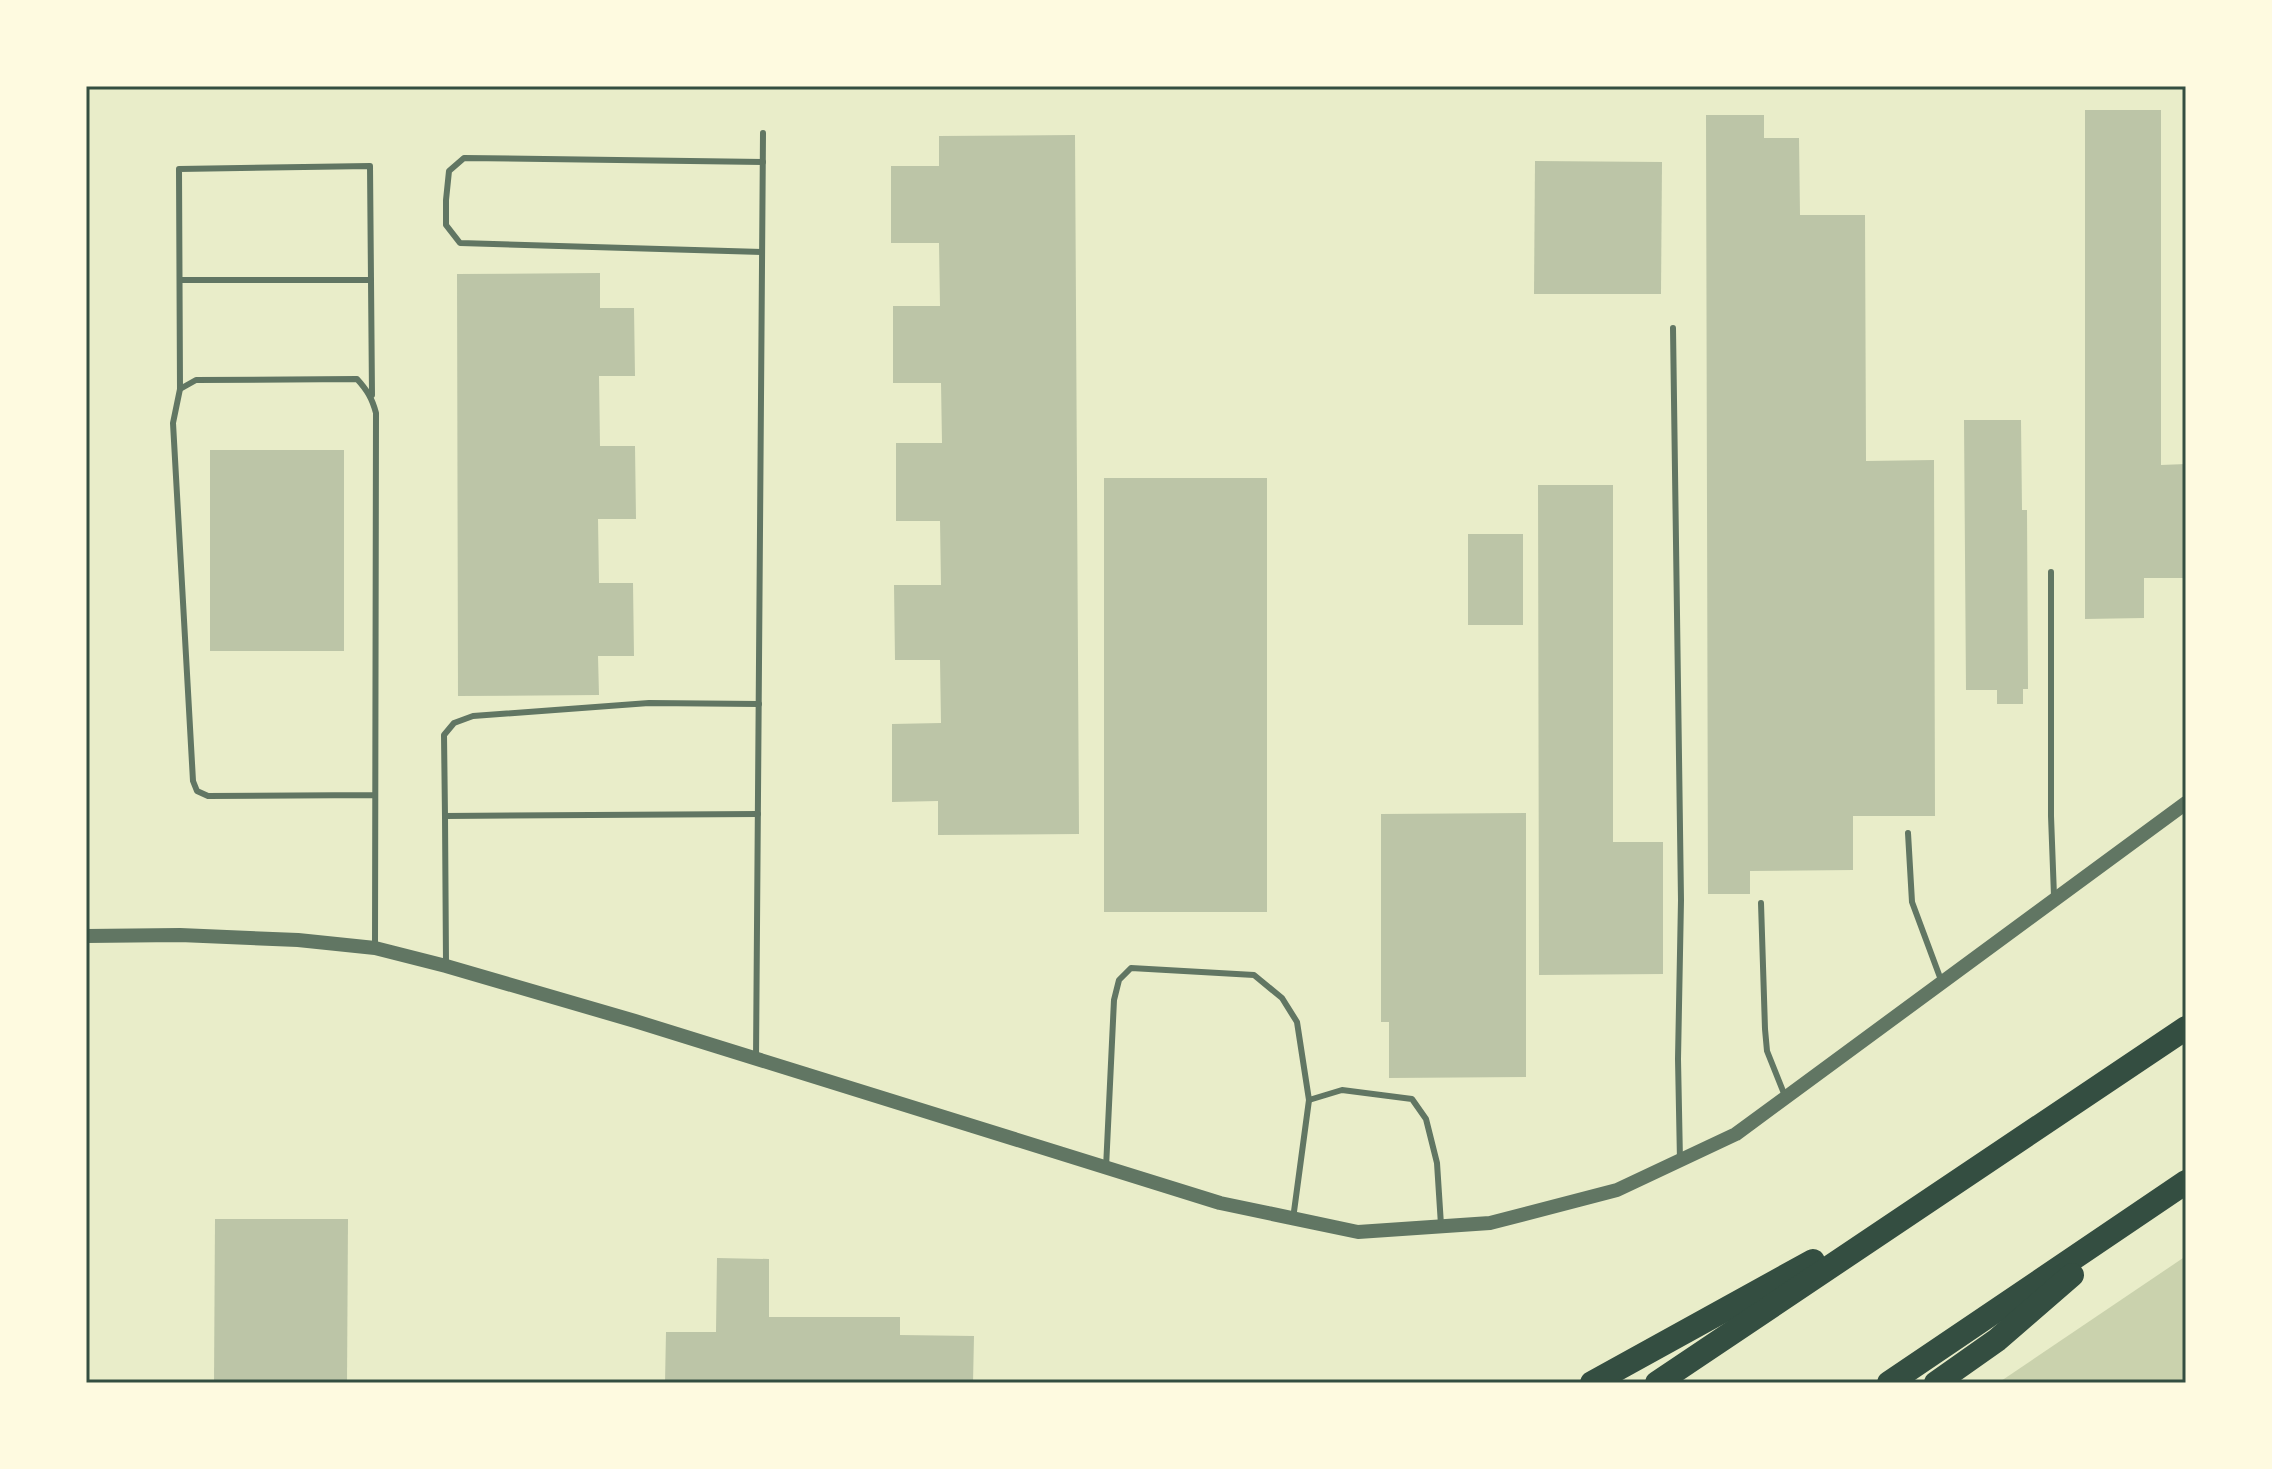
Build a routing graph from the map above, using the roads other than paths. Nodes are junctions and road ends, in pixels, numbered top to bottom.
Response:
1 (763, 133) dead end
2 (763, 162) junction
3 (762, 252) junction
4 (180, 280) junction
5 (371, 280) junction
6 (1673, 328) dead end
7 (180, 389) junction
8 (372, 401) junction
9 (2051, 572) dead end
10 (759, 704) junction
11 (375, 795) junction
12 (2186, 803) edge
13 (758, 814) junction
14 (445, 816) junction
15 (1908, 833) dead end
16 (2054, 900) junction
17 (1761, 903) dead end
18 (86, 936) edge
19 (375, 948) junction
20 (446, 966) junction
21 (1942, 983) junction
22 (2186, 1028) edge
23 (756, 1059) junction
24 (1786, 1098) junction
25 (1309, 1100) junction
26 (1680, 1161) junction
27 (1106, 1168) junction
28 (2186, 1182) edge
29 (1948, 1186) junction
30 (2159, 1200) junction
31 (1293, 1219) junction
32 (1441, 1226) junction
33 (1592, 1383) edge
34 (1657, 1383) edge
35 (1889, 1383) edge
36 (1936, 1383) edge

1 - 2 lane
2 - 3 lane
2 - 3 lane
3 - 10 lane
4 - 5 lane
4 - 5 lane
4 - 7 lane
5 - 8 lane
6 - 26 lane
7 - 8 lane
7 - 11 lane
8 - 11 lane
9 - 16 lane
10 - 13 lane
10 - 14 lane
11 - 19 lane
12 - 16 street
13 - 14 lane
13 - 23 lane
14 - 20 lane
15 - 21 lane
16 - 21 street
17 - 24 lane
18 - 19 street
19 - 20 street
20 - 23 street
21 - 24 street
22 - 29 highway
23 - 27 street
24 - 26 street
25 - 27 lane
25 - 31 lane
25 - 32 lane
26 - 32 street
27 - 31 street
28 - 30 highway
29 - 33 highway
29 - 34 highway
30 - 35 highway
30 - 36 highway
31 - 32 street

